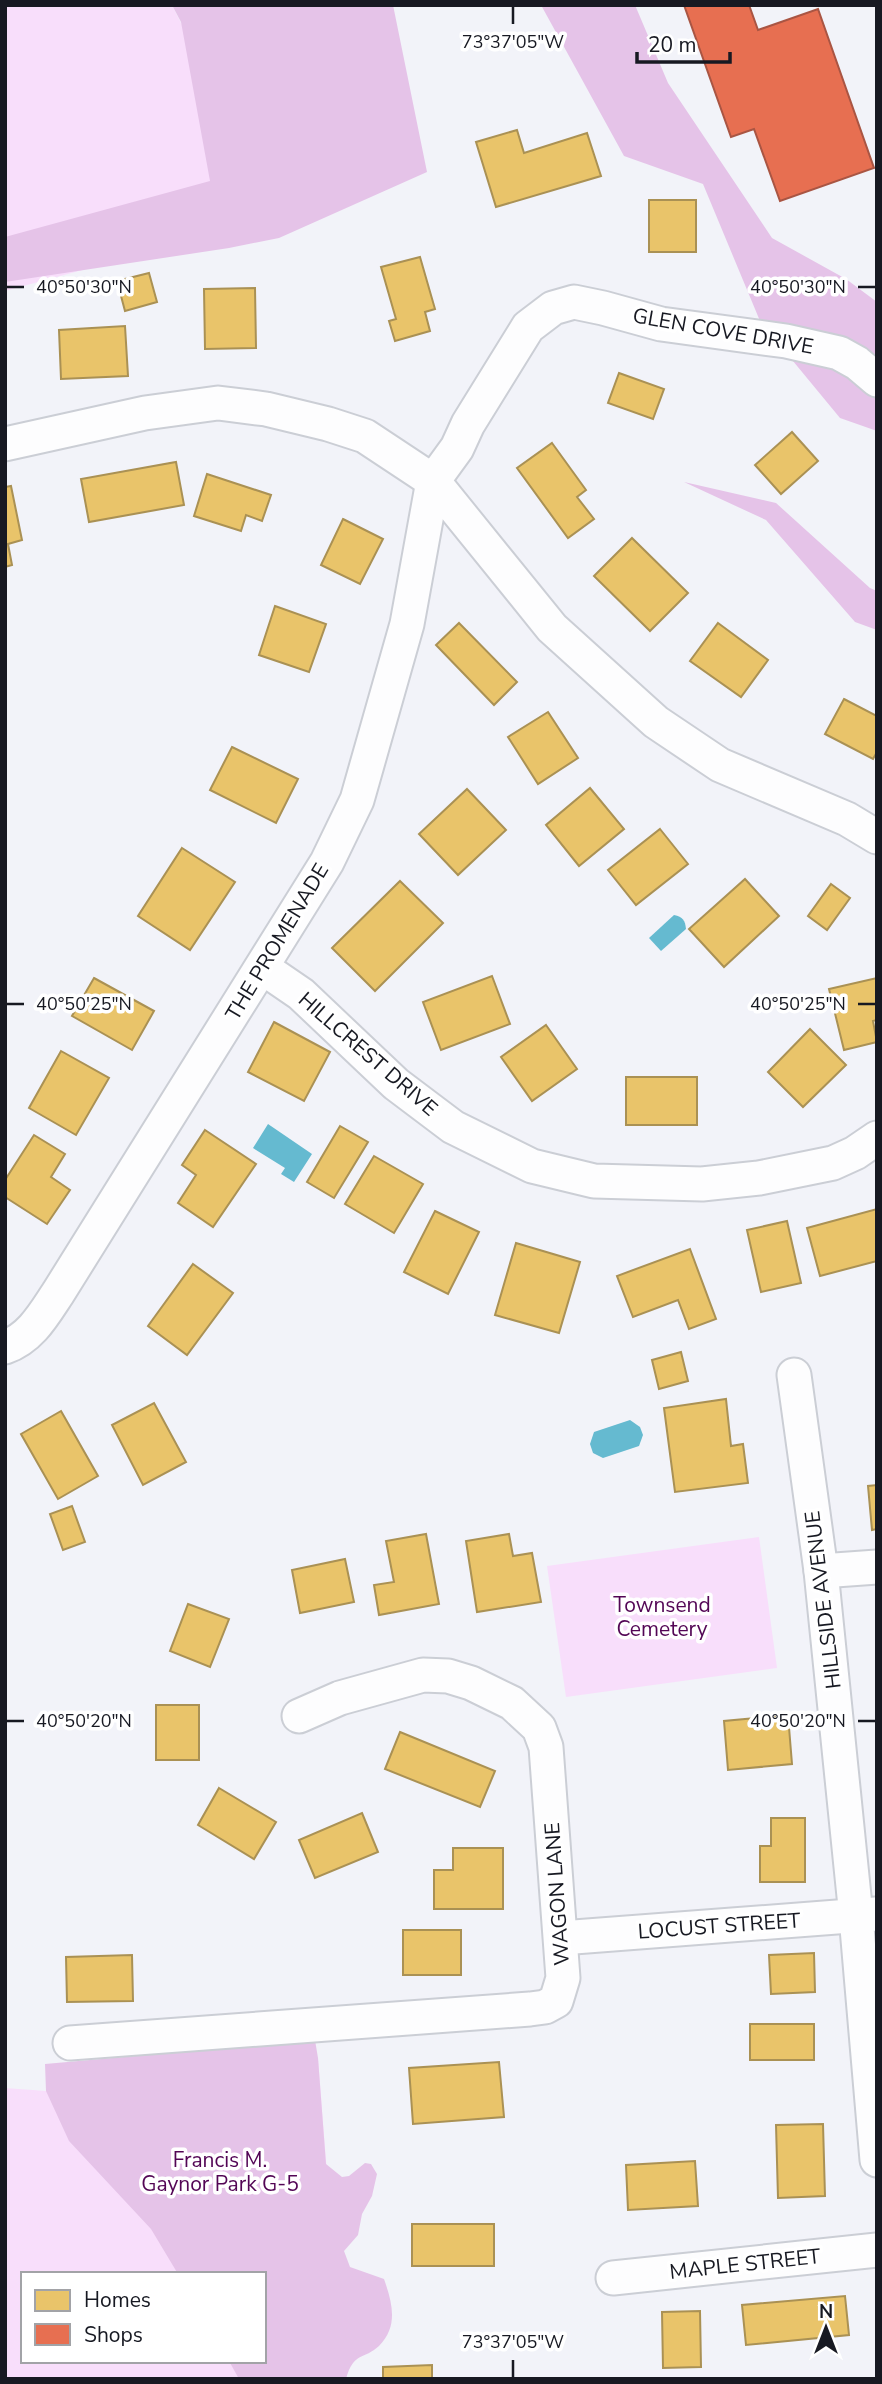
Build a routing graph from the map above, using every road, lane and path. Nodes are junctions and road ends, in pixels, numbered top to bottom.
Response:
1 (877, 380) edge
2 (5, 444) edge
3 (433, 481) junction
4 (877, 837) edge
5 (263, 968) junction
6 (877, 1138) edge
7 (5, 1347) edge
8 (794, 1375) dead end
9 (877, 1567) edge
10 (821, 1571) junction
11 (299, 1716) dead end
12 (866, 1915) edge
13 (561, 1938) junction
14 (70, 2043) dead end
15 (877, 2160) edge
16 (877, 2250) edge
17 (613, 2277) dead end

1 - 3 street, GLEN COVE DRIVE
2 - 3 street
3 - 4 street
3 - 5 street, THE PROMENADE
5 - 6 street, HILLCREST DRIVE
5 - 7 street, THE PROMENADE
8 - 10 street, HILLSIDE AVENUE
9 - 10 street
10 - 12 street, HILLSIDE AVENUE
11 - 13 street, WAGON LANE
12 - 13 street, LOCUST STREET
12 - 15 street, HILLSIDE AVENUE
13 - 14 street, WAGON LANE
16 - 17 street, MAPLE STREET

